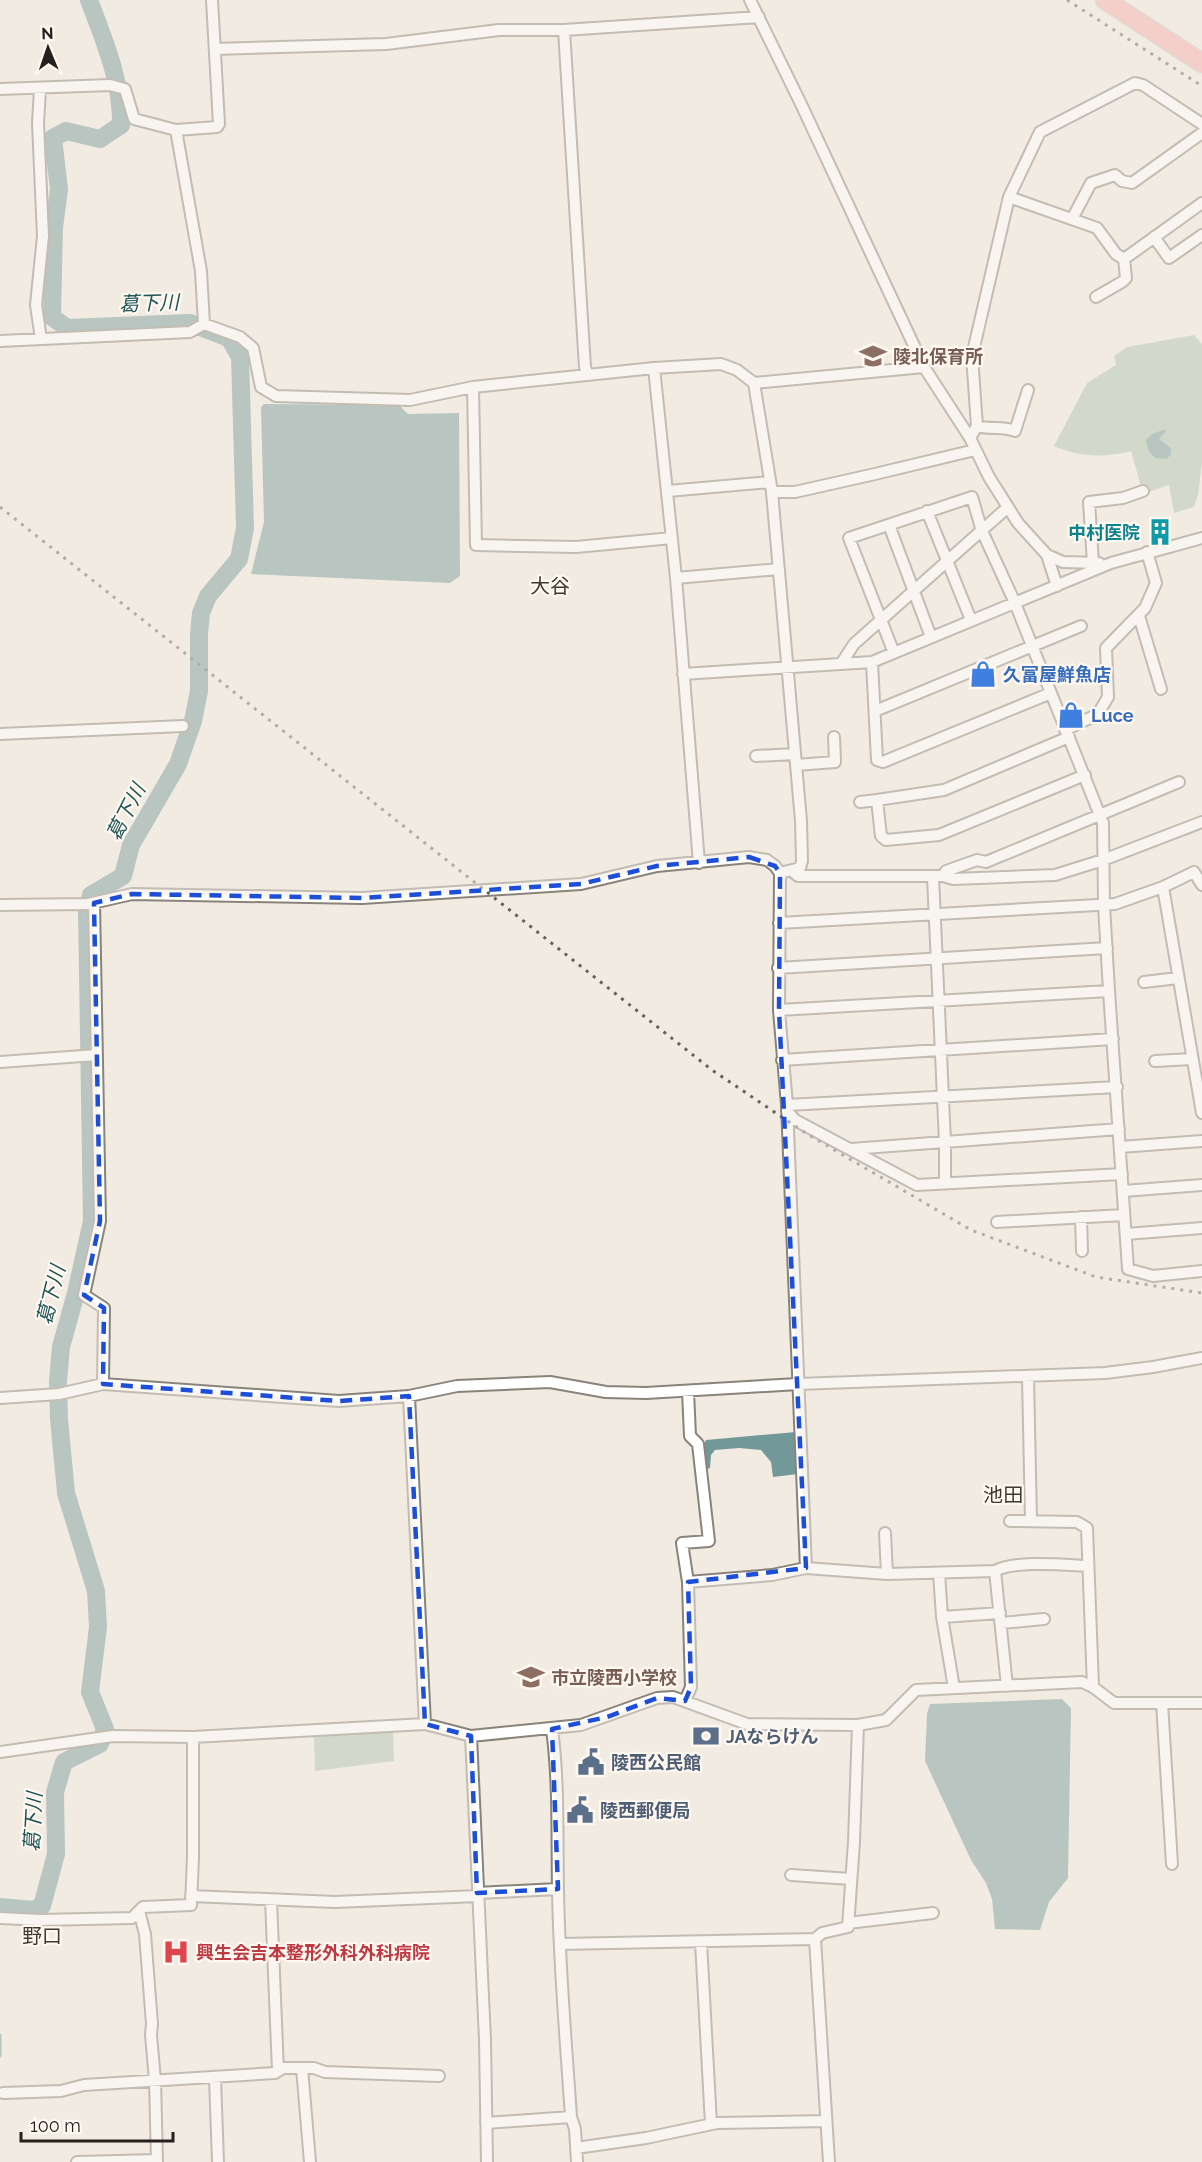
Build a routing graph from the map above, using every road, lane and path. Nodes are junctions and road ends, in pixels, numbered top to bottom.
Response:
1 (212, 0) edge
2 (750, 0) edge
3 (1115, 2) edge
4 (759, 17) junction
5 (564, 30) junction
6 (214, 49) junction
7 (1202, 63) edge
8 (40, 89) junction
9 (0, 90) edge
10 (1202, 124) edge
11 (176, 130) junction
12 (1202, 133) edge
13 (1009, 197) junction
14 (1202, 203) edge
15 (1072, 219) junction
16 (1202, 235) edge
17 (1154, 237) junction
18 (1124, 259) junction
19 (1096, 297) dead end
20 (204, 324) junction
21 (41, 339) junction
22 (0, 341) edge
23 (924, 367) junction
24 (654, 368) junction
25 (588, 375) junction
26 (754, 383) junction
27 (473, 387) junction
28 (1028, 390) dead end
29 (977, 426) junction
30 (970, 438) junction
31 (975, 450) junction
32 (771, 487) junction
33 (668, 491) junction
34 (1143, 491) dead end
35 (1008, 507) junction
36 (927, 511) junction
37 (889, 525) junction
38 (982, 531) junction
39 (672, 538) junction
40 (1202, 538) edge
41 (1147, 552) junction
42 (1047, 555) junction
43 (948, 559) junction
44 (1093, 563) junction
45 (1111, 563) junction
46 (779, 569) junction
47 (676, 578) junction
48 (1057, 586) junction
49 (914, 589) junction
50 (1015, 603) junction
51 (1139, 616) junction
52 (881, 620) junction
53 (971, 621) junction
54 (1081, 626) dead end
55 (932, 637) junction
56 (1032, 647) junction
57 (894, 653) junction
58 (872, 662) junction
59 (841, 664) junction
60 (788, 667) junction
61 (683, 674) junction
62 (1161, 689) dead end
63 (1051, 693) junction
64 (875, 711) junction
65 (183, 726) dead end
66 (0, 734) edge
67 (1067, 734) junction
68 (834, 737) dead end
69 (756, 756) dead end
70 (796, 759) junction
71 (1085, 775) junction
72 (1179, 782) dead end
73 (877, 800) junction
74 (860, 802) dead end
75 (1100, 815) junction
76 (1202, 822) edge
77 (1103, 860) junction
78 (699, 863) junction
79 (792, 871) junction
80 (780, 873) junction
81 (938, 876) junction
82 (1202, 885) edge
83 (1163, 887) junction
84 (94, 903) junction
85 (0, 905) edge
86 (1104, 905) junction
87 (934, 915) junction
88 (779, 923) junction
89 (1107, 948) junction
90 (936, 959) junction
91 (778, 968) junction
92 (1178, 978) junction
93 (1144, 982) dead end
94 (1109, 991) junction
95 (937, 1000) junction
96 (779, 1010) junction
97 (1113, 1038) junction
98 (940, 1049) junction
99 (96, 1055) junction
100 (782, 1059) junction
101 (1192, 1059) junction
102 (1155, 1061) dead end
103 (0, 1062) edge
104 (1199, 1078) edge
105 (1117, 1087) junction
106 (942, 1098) junction
107 (787, 1108) junction
108 (1202, 1113) edge
109 (1119, 1129) junction
110 (1202, 1141) edge
111 (945, 1142) junction
112 (1120, 1147) junction
113 (851, 1149) junction
114 (1122, 1174) junction
115 (945, 1182) junction
116 (1202, 1185) edge
117 (1123, 1191) junction
118 (1124, 1215) junction
119 (1080, 1217) junction
120 (997, 1222) dead end
121 (1202, 1228) edge
122 (1126, 1234) junction
123 (1082, 1251) dead end
124 (1202, 1271) edge
125 (1202, 1358) edge
126 (1028, 1377) junction
127 (103, 1384) junction
128 (798, 1384) junction
129 (688, 1391) junction
130 (409, 1396) junction
131 (0, 1398) edge
132 (1010, 1521) dead end
133 (1031, 1521) junction
134 (885, 1533) dead end
135 (1088, 1566) junction
136 (806, 1568) junction
137 (995, 1571) junction
138 (939, 1573) junction
139 (887, 1574) junction
140 (688, 1582) junction
141 (942, 1617) junction
142 (1000, 1618) junction
143 (1044, 1619) dead end
144 (1007, 1686) junction
145 (1093, 1687) junction
146 (954, 1688) junction
147 (685, 1701) junction
148 (1162, 1703) junction
149 (1202, 1703) edge
150 (425, 1724) junction
151 (858, 1725) junction
152 (552, 1729) junction
153 (471, 1736) junction
154 (193, 1737) junction
155 (0, 1752) edge
156 (1172, 1864) dead end
157 (791, 1875) dead end
158 (851, 1880) junction
159 (558, 1889) junction
160 (477, 1894) junction
161 (191, 1896) junction
162 (271, 1900) junction
163 (140, 1911) junction
164 (933, 1913) dead end
165 (0, 1918) edge
166 (848, 1923) junction
167 (815, 1939) junction
168 (701, 1942) junction
169 (560, 1944) junction
170 (302, 2068) junction
171 (278, 2072) junction
172 (439, 2076) dead end
173 (215, 2078) junction
174 (155, 2080) junction
175 (3, 2093) dead end
176 (571, 2117) junction
177 (825, 2121) junction
178 (486, 2123) junction
179 (711, 2124) junction
180 (576, 2148) junction
181 (157, 2161) edge
182 (78, 2162) edge
183 (93, 2162) edge
184 (218, 2162) edge
185 (310, 2162) edge
186 (487, 2162) edge
187 (577, 2162) edge
188 (829, 2162) edge

1 - 6 street
2 - 4 street
3 - 7 highway
4 - 5 street
4 - 23 street
5 - 6 street
5 - 25 street
6 - 11 street
8 - 9 street
8 - 11 street
8 - 21 street
10 - 13 street
11 - 20 street
12 - 15 street
13 - 15 street
13 - 29 street
14 - 17 street
15 - 18 street
16 - 17 street
17 - 18 street
18 - 19 street
20 - 21 street
20 - 27 street
21 - 22 street
23 - 26 street
23 - 30 street
24 - 25 street
24 - 26 street
24 - 33 street
25 - 27 street
26 - 32 street
27 - 39 street
28 - 29 street
29 - 30 street
30 - 31 street
31 - 32 street
31 - 35 street
32 - 33 street
32 - 46 street
33 - 39 street
34 - 44 street
35 - 38 street
35 - 42 street
36 - 37 street
36 - 38 street
36 - 43 street
37 - 49 street
37 - 52 street
38 - 43 street
38 - 50 street
39 - 47 street
40 - 41 street
41 - 45 street
41 - 51 street
42 - 44 street
42 - 48 street
43 - 49 street
43 - 53 street
44 - 45 street
45 - 48 street
46 - 47 street
46 - 60 street
47 - 61 street
48 - 50 street
49 - 52 street
49 - 55 street
50 - 53 street
50 - 56 street
51 - 62 street
51 - 67 street
52 - 57 street
52 - 59 street
53 - 55 street
54 - 56 street
55 - 57 street
56 - 63 street
56 - 64 street
57 - 58 street
58 - 59 street
58 - 64 street
59 - 60 street
60 - 61 street
60 - 70 street
61 - 78 street
63 - 64 street
63 - 67 street
65 - 66 street
67 - 71 street
67 - 73 street
68 - 70 street
69 - 70 street
70 - 79 street
71 - 73 street
71 - 75 street
72 - 75 street
73 - 74 street
75 - 77 street
75 - 81 street
76 - 77 street
77 - 81 street
77 - 86 street
78 - 80 street
78 - 84 street
79 - 80 street
79 - 81 street
80 - 88 street
81 - 87 street
82 - 83 street
83 - 86 street
83 - 92 street
84 - 85 street
84 - 99 street
86 - 87 street
86 - 89 street
87 - 88 street
87 - 90 street
88 - 91 street
89 - 90 street
89 - 94 street
90 - 91 street
90 - 95 street
91 - 96 street
92 - 93 street
92 - 101 street
94 - 95 street
94 - 97 street
95 - 96 street
95 - 98 street
96 - 100 street
97 - 98 street
97 - 105 street
98 - 100 street
98 - 106 street
99 - 103 street
99 - 127 street
100 - 107 street
101 - 102 street
101 - 104 street
104 - 108 street
105 - 106 street
105 - 109 street
106 - 107 street
106 - 111 street
107 - 113 street
107 - 128 street
109 - 111 street
109 - 112 street
110 - 112 street
111 - 113 street
111 - 115 street
112 - 114 street
113 - 115 street
114 - 115 street
114 - 117 street
116 - 117 street
117 - 118 street
118 - 119 street
118 - 122 street
119 - 120 street
119 - 123 street
121 - 122 street
122 - 124 street
125 - 126 street
126 - 128 street
126 - 133 street
127 - 130 street
127 - 131 street
128 - 129 street
128 - 136 street
129 - 130 street
129 - 140 street
130 - 150 street
132 - 133 street
133 - 135 street
134 - 139 street
135 - 137 street
135 - 145 street
136 - 139 street
136 - 140 street
137 - 138 street
137 - 142 street
138 - 139 street
138 - 141 street
140 - 147 street
141 - 142 street
141 - 146 street
142 - 143 street
142 - 144 street
144 - 145 street
144 - 146 street
145 - 148 street
146 - 151 street
147 - 151 street
147 - 152 street
148 - 149 street
148 - 156 street
150 - 153 street
150 - 154 street
151 - 158 street
152 - 153 street
152 - 159 street
153 - 160 street
154 - 155 street
154 - 161 street
157 - 158 street
158 - 166 street
159 - 160 street
159 - 169 street
160 - 162 street
160 - 178 street
161 - 162 street
161 - 163 street
162 - 171 street
163 - 165 street
163 - 174 street
164 - 166 street
166 - 167 street
167 - 168 street
167 - 177 street
168 - 169 street
168 - 179 street
169 - 176 street
170 - 171 street
170 - 172 street
170 - 185 street
171 - 173 street
173 - 174 street
173 - 184 street
174 - 175 street
174 - 181 street
176 - 178 street
176 - 180 street
177 - 179 street
177 - 188 street
178 - 186 street
179 - 180 street
180 - 187 street
181 - 183 street
182 - 183 street

